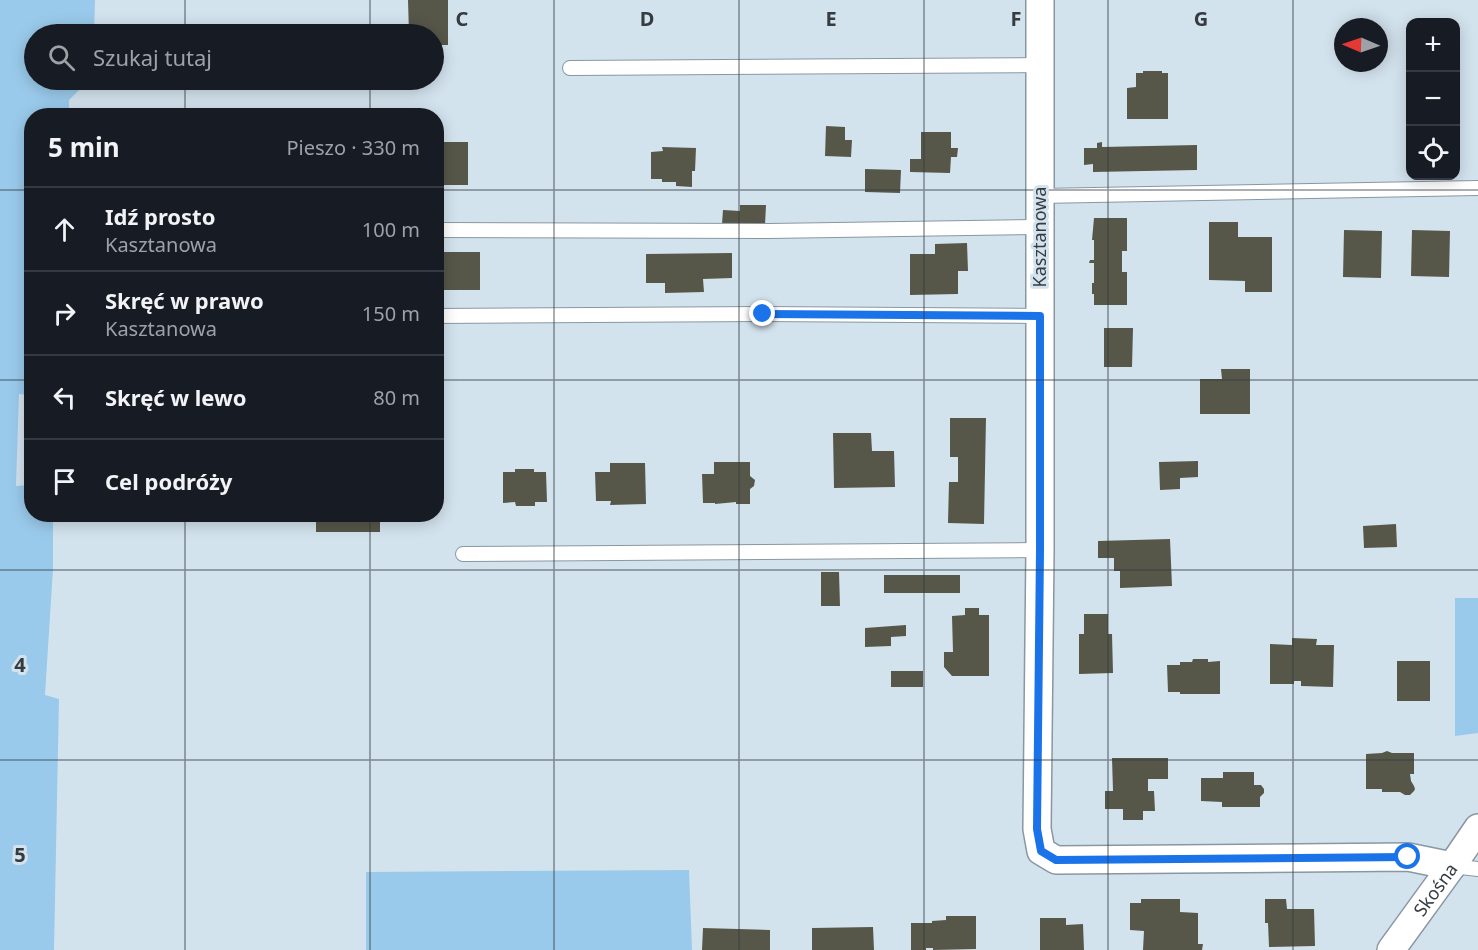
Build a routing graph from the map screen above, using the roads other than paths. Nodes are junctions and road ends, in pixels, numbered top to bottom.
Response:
1 (1040, 0) edge
2 (1040, 65) junction
3 (570, 68) dead end
4 (1478, 188) edge
5 (1039, 196) junction
6 (1040, 226) junction
7 (444, 230) edge
8 (444, 316) edge
9 (1040, 316) junction
10 (1040, 550) junction
11 (463, 554) dead end
12 (1478, 828) edge
13 (1465, 868) edge
14 (1391, 950) edge

1 - 2 street, Kasztanowa
2 - 3 lane
2 - 5 street, Kasztanowa
4 - 5 lane
5 - 6 street, Kasztanowa
6 - 7 lane
6 - 9 street, Kasztanowa
8 - 9 lane
9 - 10 street, Kasztanowa
10 - 11 lane
10 - 13 street, Kasztanowa
12 - 13 street, Skośna
13 - 14 street, Skośna

